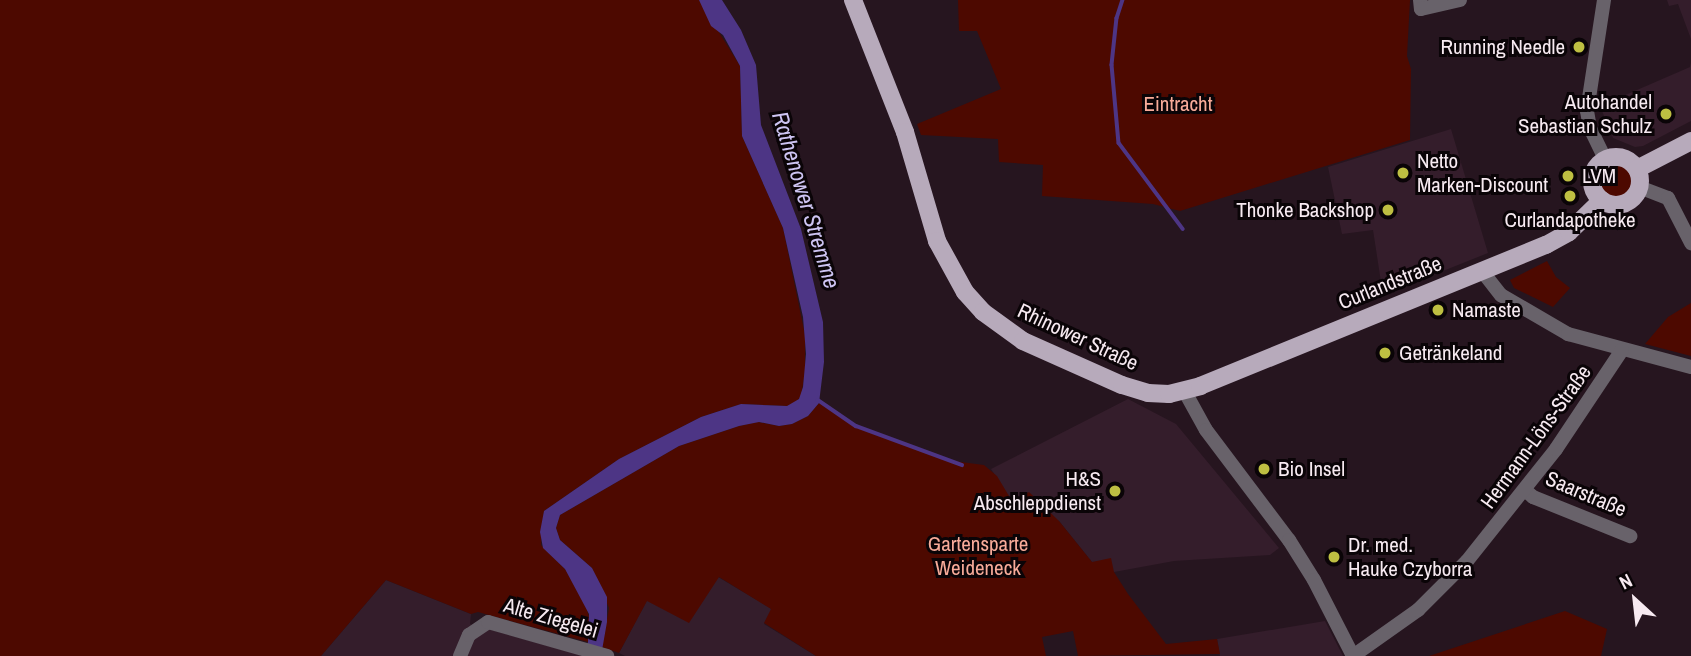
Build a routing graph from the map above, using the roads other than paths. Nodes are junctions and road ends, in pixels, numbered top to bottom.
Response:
1 (853, 0) edge
2 (1460, 0) edge
3 (1604, 0) edge
4 (1421, 4) edge
5 (1691, 141) edge
6 (1605, 159) junction
7 (1638, 178) junction
8 (1602, 200) junction
9 (1691, 243) edge
10 (1482, 271) junction
11 (1622, 350) junction
12 (1691, 367) edge
13 (1185, 392) junction
14 (1525, 490) junction
15 (1630, 536) dead end
16 (460, 656) edge
17 (607, 656) edge
18 (1353, 656) edge

1 - 13 main road, Rhinower Straße
2 - 4 street
3 - 6 street
5 - 7 main road
6 - 7 main road
6 - 8 main road
7 - 8 main road
7 - 9 street
8 - 10 main road, Curlandstraße
10 - 11 street
10 - 13 main road, Curlandstraße
11 - 12 street
11 - 14 street, Hermann-Löns-Straße
13 - 18 street
14 - 15 street, Saarstraße
14 - 18 street, Hermann-Löns-Straße
16 - 17 street, Alte Ziegelei

